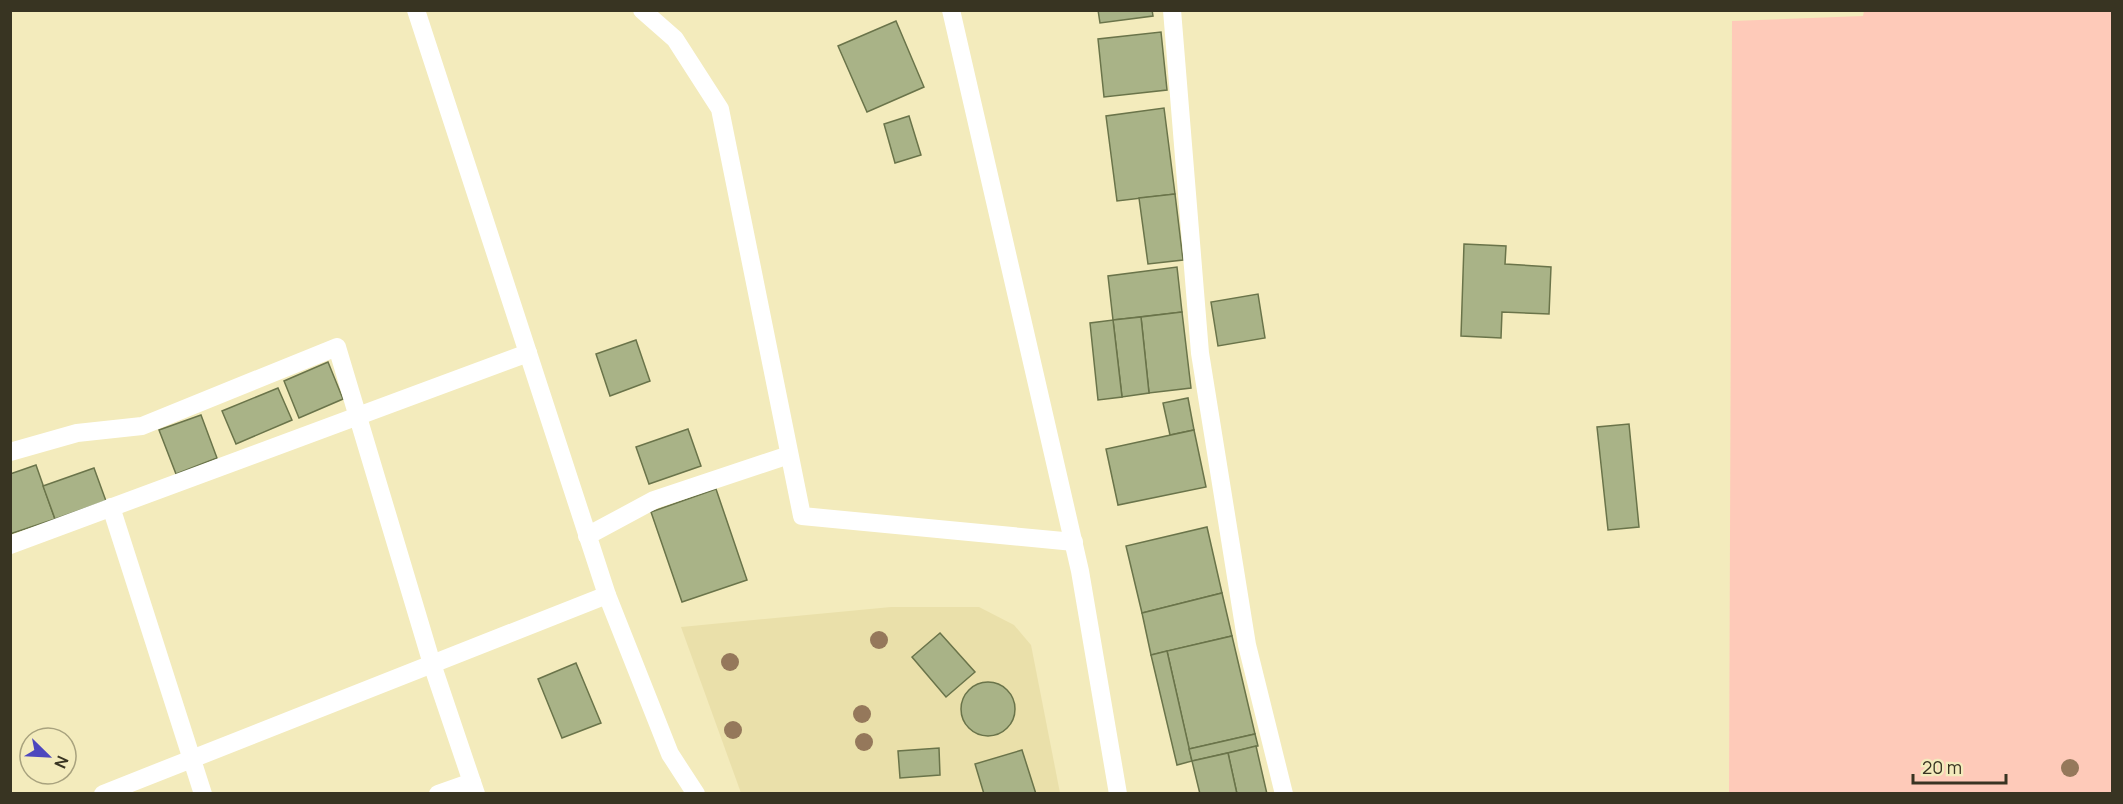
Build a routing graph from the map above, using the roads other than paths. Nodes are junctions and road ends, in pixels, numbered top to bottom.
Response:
1 (416, 10) edge
2 (642, 10) edge
3 (951, 10) edge
4 (1172, 10) edge
5 (528, 353) junction
6 (357, 416) junction
7 (10, 452) edge
8 (789, 455) junction
9 (111, 507) junction
10 (587, 536) junction
11 (1074, 542) junction
12 (10, 544) edge
13 (607, 595) junction
14 (432, 664) junction
15 (192, 758) junction
16 (474, 788) edge
17 (103, 794) edge
18 (204, 794) edge
19 (438, 794) edge
20 (696, 794) edge
21 (1118, 794) edge
22 (1284, 794) edge

1 - 5 lane
2 - 8 lane
3 - 11 lane
4 - 22 lane
5 - 6 lane
5 - 10 lane
6 - 7 lane
6 - 9 lane
6 - 14 lane
8 - 10 lane
8 - 11 lane
9 - 12 lane
9 - 15 lane
10 - 13 lane
11 - 21 lane
13 - 14 lane
13 - 20 lane
14 - 15 lane
14 - 16 lane
15 - 17 lane
15 - 18 lane
16 - 19 lane

